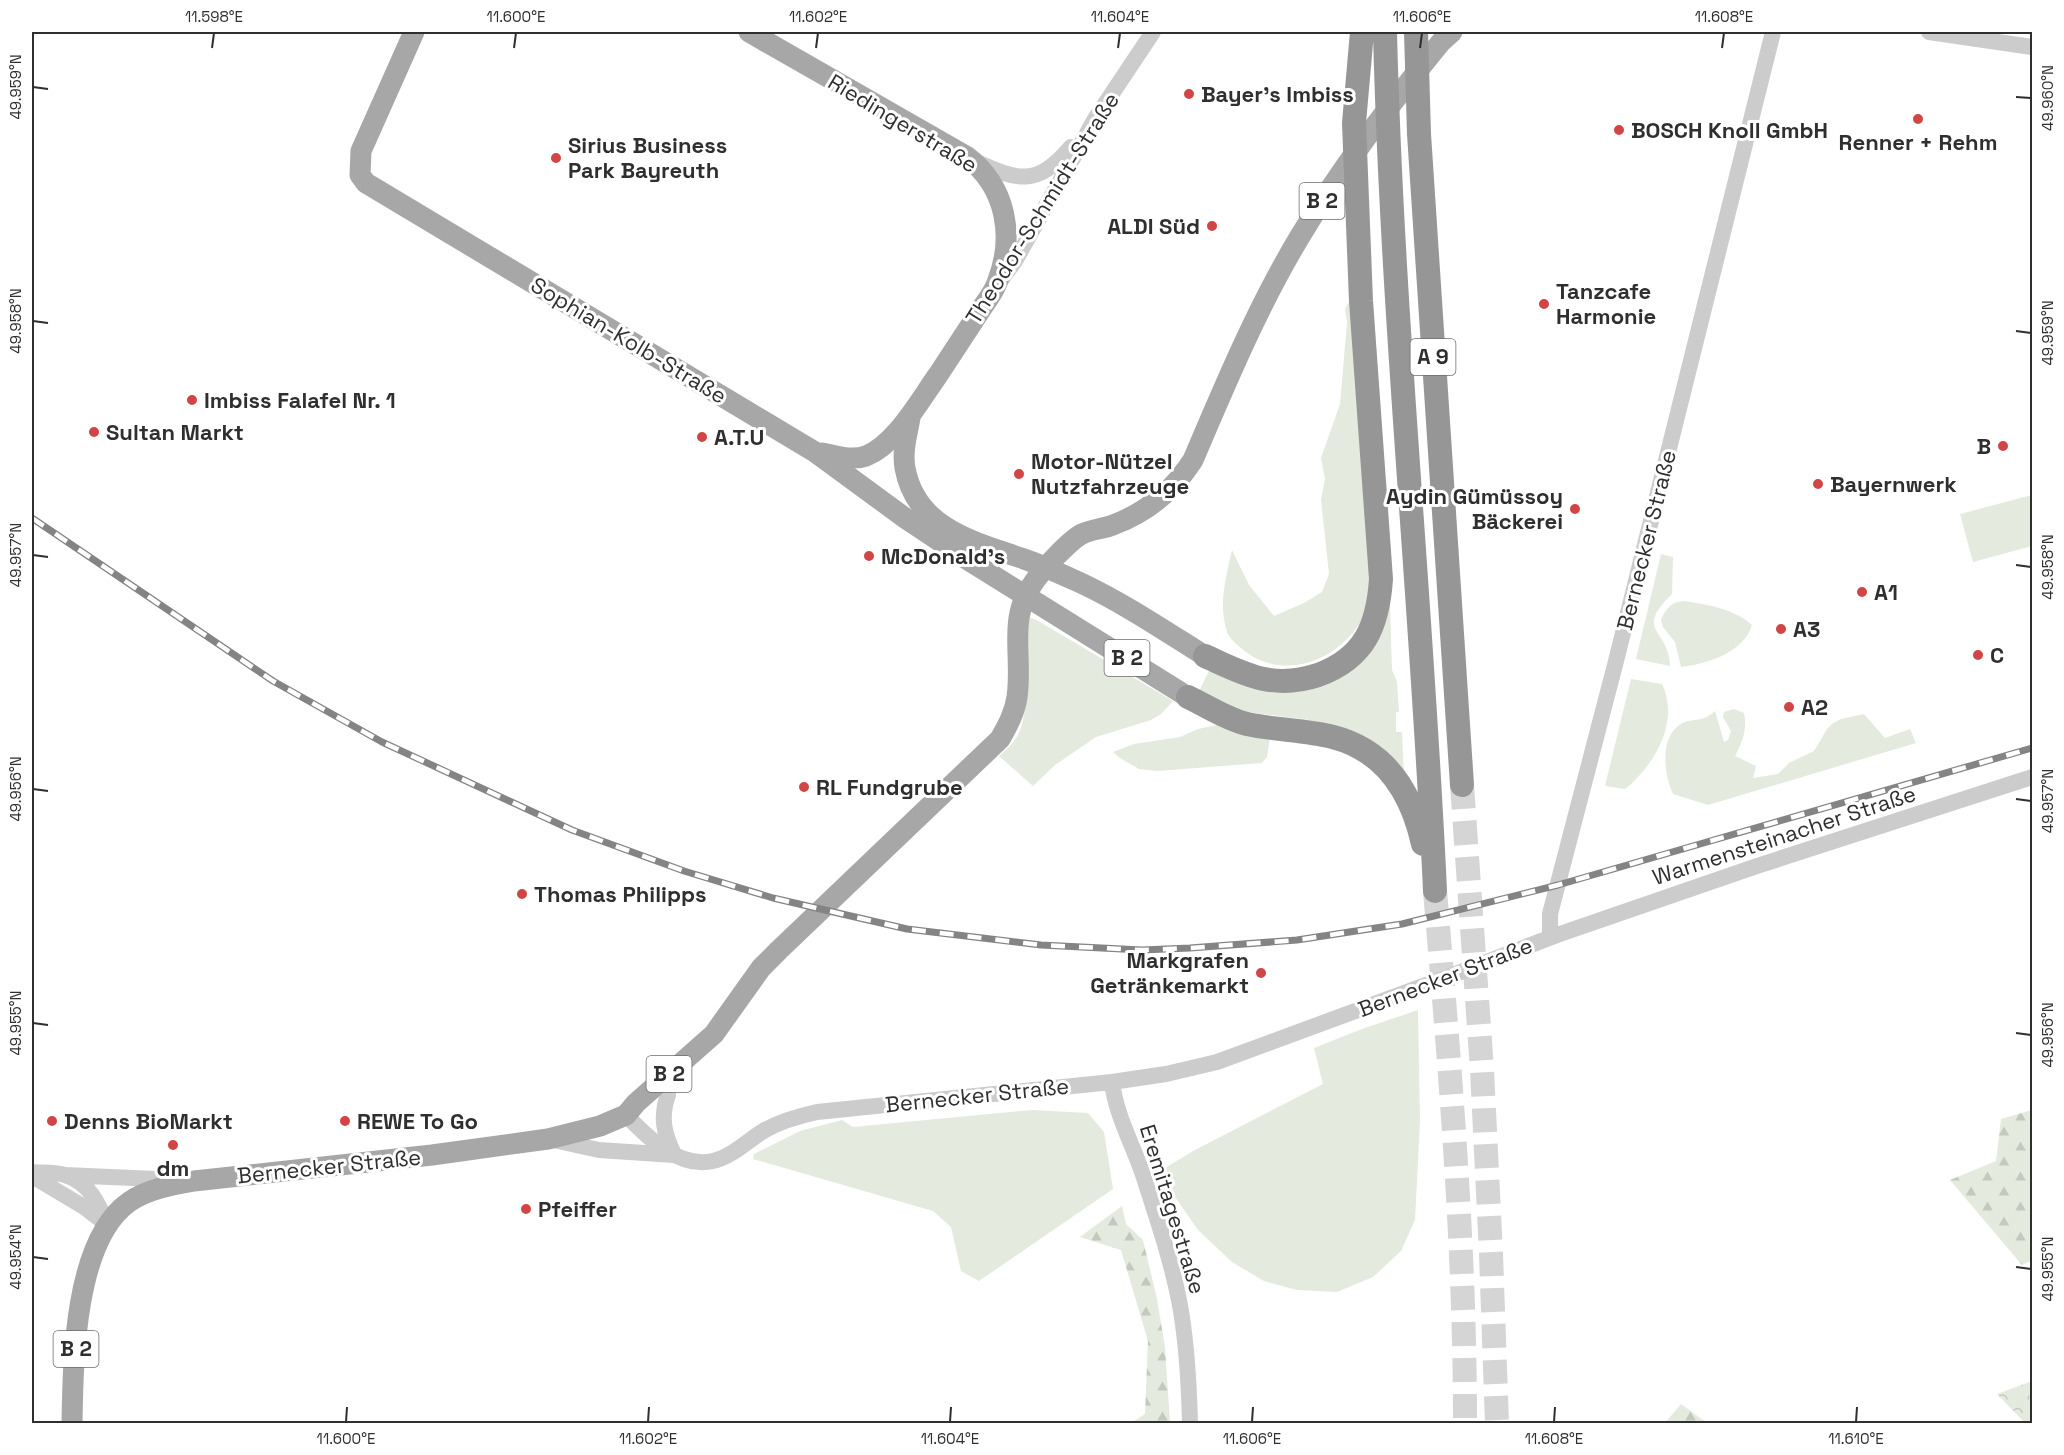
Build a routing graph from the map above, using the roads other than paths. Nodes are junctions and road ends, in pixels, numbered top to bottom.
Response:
1 (414, 32) edge
2 (749, 32) edge
3 (1153, 32) edge
4 (1362, 32) edge
5 (1385, 32) edge
6 (1416, 32) edge
7 (1452, 32) edge
8 (1773, 32) edge
9 (1929, 32) edge
10 (2032, 47) edge
11 (1095, 119) junction
12 (966, 156) junction
13 (997, 285) junction
14 (910, 415) junction
15 (815, 452) junction
16 (1046, 567) junction
17 (1025, 595) junction
18 (1205, 656) joint
19 (1188, 697) joint
20 (2032, 777) edge
21 (1462, 785) tunnel mouth
22 (1550, 937) junction
23 (1112, 1082) junction
24 (668, 1095) dead end
25 (626, 1115) junction
26 (548, 1139) junction
27 (674, 1155) junction
28 (32, 1174) edge
29 (65, 1175) junction
30 (194, 1181) junction
31 (107, 1225) junction
32 (72, 1424) edge
33 (1190, 1424) edge

1 - 15 main road, Sophian-Kolb-Straße
2 - 12 main road, Riedingerstraße
3 - 11 street, Theodor-Schmidt-Straße
4 - 18 highway
5 - 19 highway, A 9
6 - 21 highway, A 9
7 - 16 main road, B 2
8 - 22 street, Bernecker Straße
9 - 10 street
11 - 12 street
11 - 13 street, Theodor-Schmidt-Straße
12 - 13 main road, Riedingerstraße
13 - 14 main road, Theodor-Schmidt-Straße
14 - 15 main road, Theodor-Schmidt-Straße
14 - 16 main road
15 - 17 main road, Sophian-Kolb-Straße
16 - 17 main road, B 2
16 - 18 main road, B 2
17 - 19 main road, B 2
17 - 25 main road, B 2
20 - 22 street, Warmensteinacher Straße
22 - 23 street, Bernecker Straße
23 - 27 street, Bernecker Straße
23 - 33 street, Eremitagestraße
24 - 27 street
25 - 26 main road, B 2
25 - 27 street, Bernecker Straße
26 - 27 street
26 - 30 main road, Bernecker Straße / B 2
28 - 29 street
28 - 31 street
29 - 30 street
29 - 31 street
30 - 31 main road, Bernecker Straße / B 2
31 - 32 main road, B 2

